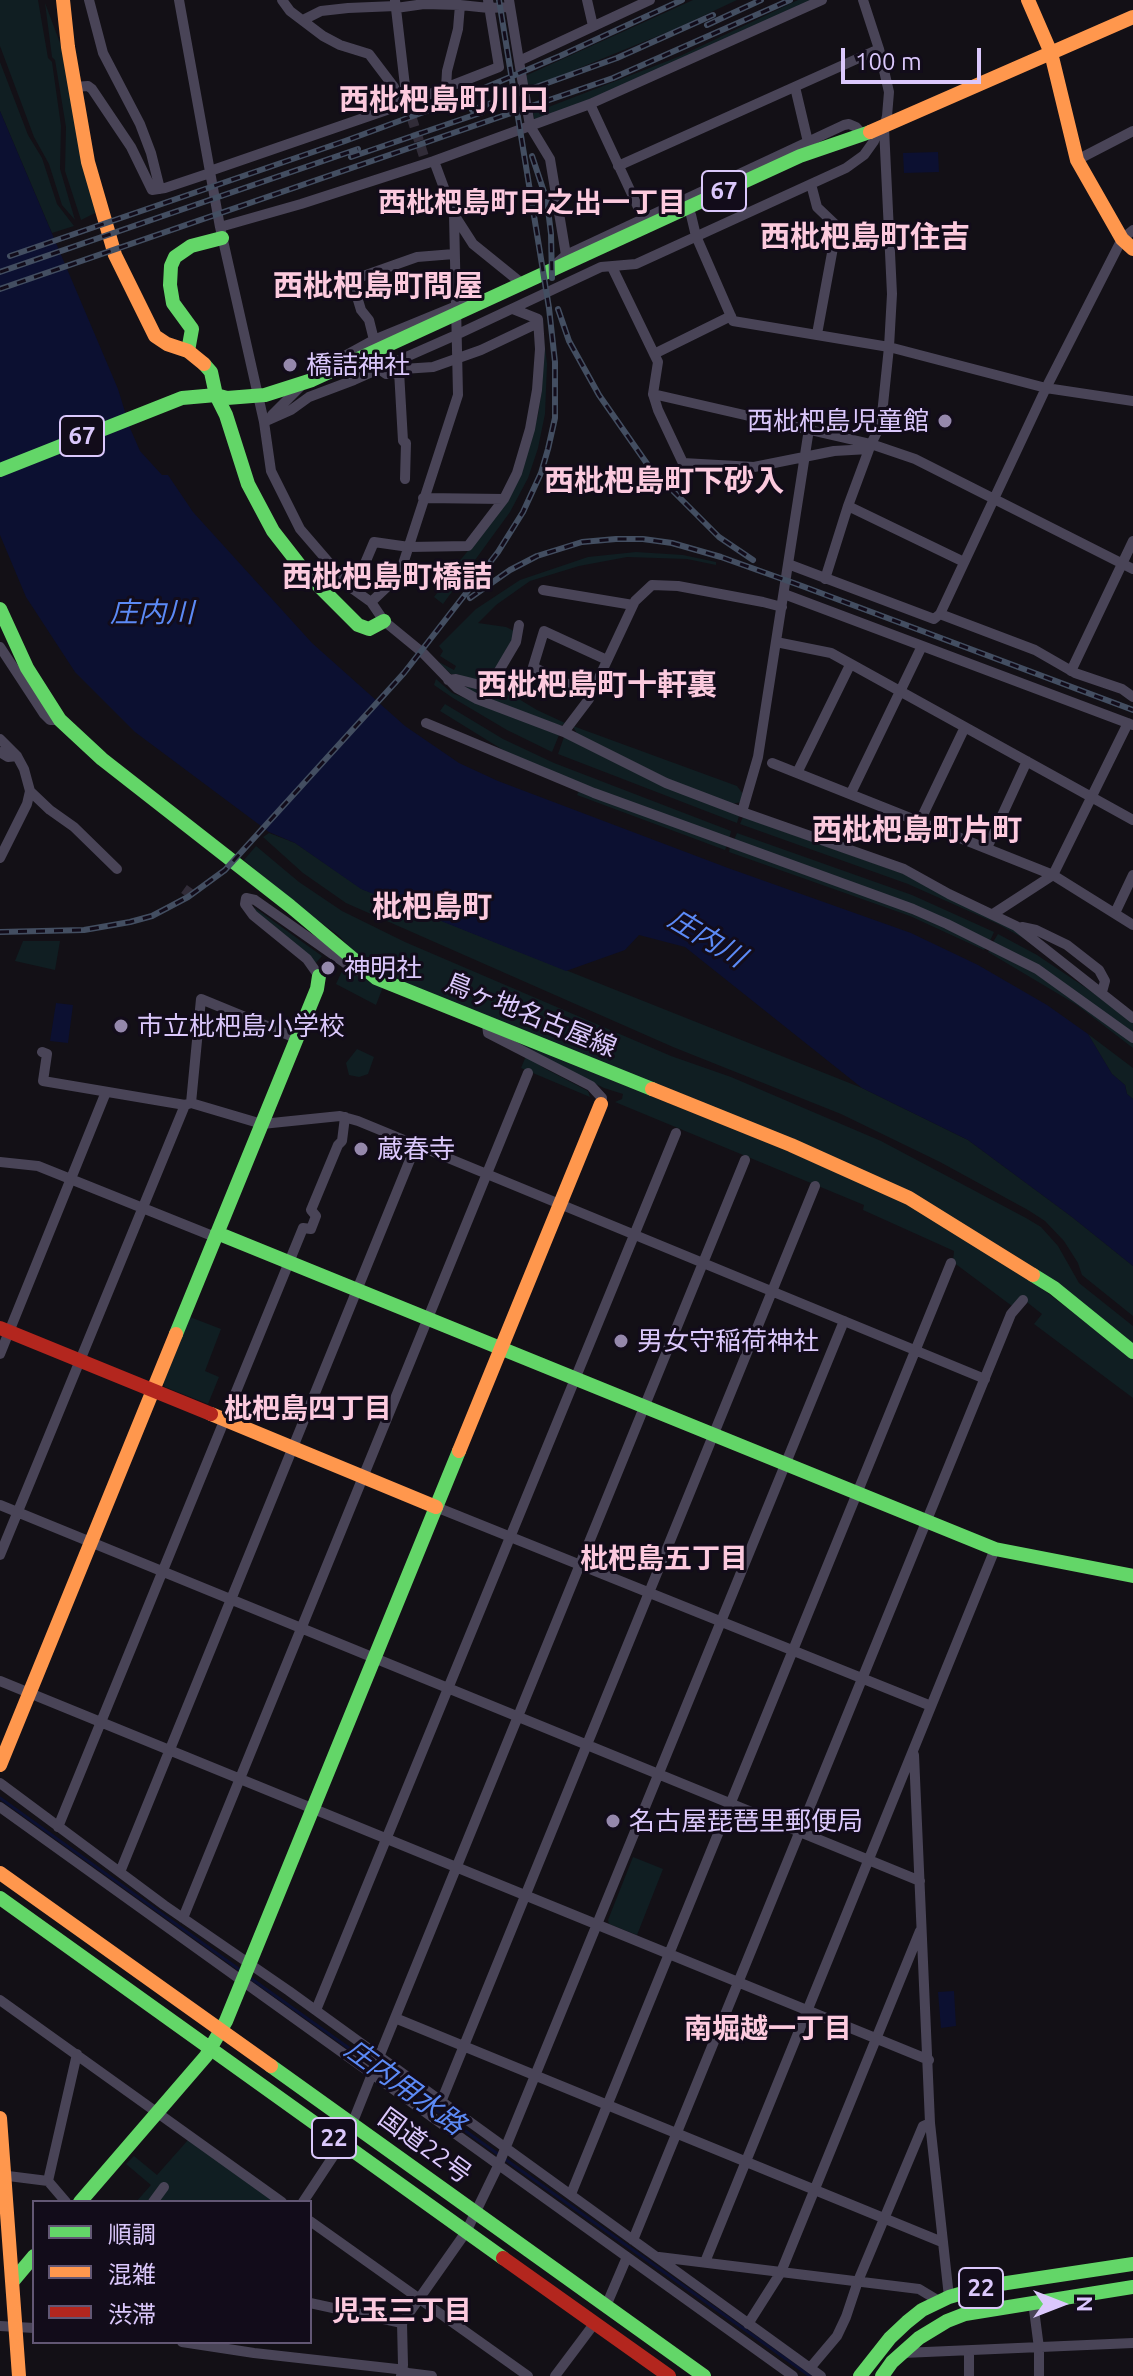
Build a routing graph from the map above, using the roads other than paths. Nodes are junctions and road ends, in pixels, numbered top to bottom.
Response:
1 (63, 0) edge
2 (89, 0) edge
3 (179, 0) edge
4 (282, 0) edge
5 (587, 0) edge
6 (650, 0) edge
7 (822, 0) edge
8 (863, 0) edge
9 (1028, 0) edge
10 (361, 3) edge
11 (510, 3) edge
12 (489, 4) edge
13 (396, 5) edge
14 (460, 5) junction
15 (1133, 17) edge
16 (303, 20) junction
17 (593, 26) junction
18 (879, 49) junction
19 (1051, 53) junction
20 (519, 61) junction
21 (74, 87) junction
22 (795, 87) junction
23 (446, 88) junction
24 (404, 104) junction
25 (590, 104) junction
26 (530, 126) junction
27 (881, 129) junction
28 (1133, 131) edge
29 (863, 135) junction
30 (808, 142) junction
31 (1077, 160) junction
32 (434, 161) junction
33 (618, 166) junction
34 (210, 172) junction
35 (811, 184) junction
36 (160, 189) junction
37 (454, 215) junction
38 (691, 215) dead end
39 (645, 222) junction
40 (221, 232) junction
41 (696, 236) junction
42 (1129, 239) edge
43 (454, 254) junction
44 (566, 255) junction
45 (612, 267) junction
46 (520, 282) junction
47 (457, 304) junction
48 (513, 309) junction
49 (731, 316) junction
50 (538, 323) junction
51 (817, 334) junction
52 (456, 335) junction
53 (374, 340) junction
54 (889, 347) junction
55 (188, 351) junction
56 (654, 354) junction
57 (458, 358) junction
58 (379, 369) junction
59 (399, 371) junction
60 (1046, 388) junction
61 (653, 394) junction
62 (221, 397) junction
63 (1133, 401) edge
64 (264, 422) junction
65 (809, 429) junction
66 (870, 447) junction
67 (804, 456) junction
68 (0, 470) edge
69 (405, 479) dead end
70 (423, 498) junction
71 (504, 499) junction
72 (993, 499) junction
73 (848, 506) junction
74 (1133, 541) edge
75 (409, 547) junction
76 (964, 562) junction
77 (788, 564) junction
78 (1128, 566) edge
79 (825, 579) junction
80 (350, 587) junction
81 (543, 590) dead end
82 (784, 594) junction
83 (371, 602) junction
84 (633, 605) junction
85 (782, 607) junction
86 (0, 609) edge
87 (940, 614) junction
88 (384, 621) junction
89 (519, 625) dead end
90 (776, 642) junction
91 (922, 646) junction
92 (0, 647) edge
93 (607, 660) junction
94 (850, 665) junction
95 (1071, 671) junction
96 (448, 680) junction
97 (900, 691) junction
98 (590, 695) junction
99 (1133, 697) edge
100 (60, 720) junction
101 (426, 723) dead end
102 (1131, 724) edge
103 (965, 727) junction
104 (564, 732) junction
105 (0, 739) edge
106 (0, 752) edge
107 (17, 756) junction
108 (1027, 761) junction
109 (772, 763) dead end
110 (797, 773) junction
111 (30, 791) junction
112 (851, 793) junction
113 (1092, 797) junction
114 (742, 812) junction
115 (1133, 820) edge
116 (920, 821) junction
117 (987, 848) junction
118 (0, 858) edge
119 (117, 869) dead end
120 (1053, 875) junction
121 (1133, 875) edge
122 (1115, 913) junction
123 (993, 914) junction
124 (1133, 925) edge
125 (1016, 926) junction
126 (319, 976) joint
127 (376, 978) junction
128 (1102, 992) junction
129 (1133, 1018) edge
130 (487, 1024) junction
131 (296, 1038) junction
132 (1133, 1038) edge
133 (42, 1052) dead end
134 (528, 1073) dead end
135 (106, 1092) junction
136 (188, 1104) junction
137 (601, 1104) joint
138 (345, 1117) junction
139 (262, 1124) junction
140 (676, 1133) dead end
141 (416, 1145) junction
142 (745, 1160) dead end
143 (0, 1162) edge
144 (487, 1174) junction
145 (71, 1180) junction
146 (815, 1186) dead end
147 (560, 1204) junction
148 (142, 1208) junction
149 (216, 1235) junction
150 (634, 1235) junction
151 (289, 1262) junction
152 (703, 1263) junction
153 (951, 1263) dead end
154 (357, 1291) junction
155 (772, 1291) junction
156 (1023, 1300) dead end
157 (427, 1320) junction
158 (844, 1321) junction
159 (4, 1330) edge
160 (500, 1350) junction
161 (916, 1350) junction
162 (1133, 1352) edge
163 (0, 1354) edge
164 (80, 1360) junction
165 (985, 1379) junction
166 (575, 1380) junction
167 (152, 1390) junction
168 (644, 1408) junction
169 (224, 1419) junction
170 (713, 1436) junction
171 (293, 1448) junction
172 (785, 1465) junction
173 (363, 1477) junction
174 (857, 1494) junction
175 (0, 1505) edge
176 (436, 1507) junction
177 (17, 1512) junction
178 (926, 1522) junction
179 (510, 1537) junction
180 (91, 1542) junction
181 (995, 1549) junction
182 (0, 1555) edge
183 (580, 1565) junction
184 (162, 1572) junction
185 (1133, 1576) edge
186 (649, 1593) junction
187 (231, 1600) junction
188 (721, 1622) junction
189 (301, 1629) junction
190 (793, 1651) junction
191 (374, 1658) junction
192 (862, 1679) junction
193 (0, 1681) edge
194 (448, 1688) junction
195 (29, 1693) junction
196 (931, 1706) junction
197 (518, 1717) junction
198 (100, 1722) junction
199 (587, 1745) junction
200 (913, 1749) junction
201 (169, 1751) junction
202 (0, 1765) edge
203 (658, 1774) junction
204 (240, 1779) junction
205 (0, 1783) edge
206 (730, 1804) junction
207 (0, 1807) edge
208 (313, 1809) junction
209 (58, 1827) junction
210 (799, 1832) junction
211 (386, 1839) junction
212 (868, 1860) junction
213 (456, 1868) junction
214 (120, 1872) junction
215 (0, 1873) edge
216 (920, 1881) junction
217 (525, 1896) junction
218 (0, 1898) edge
219 (183, 1918) junction
220 (597, 1925) junction
221 (923, 1926) junction
222 (669, 1954) junction
223 (246, 1973) junction
224 (738, 1982) junction
225 (0, 2000) edge
226 (316, 2010) junction
227 (807, 2010) junction
228 (395, 2018) junction
229 (221, 2030) junction
230 (876, 2038) junction
231 (463, 2046) junction
232 (210, 2049) junction
233 (77, 2054) junction
234 (379, 2057) junction
235 (929, 2060) junction
236 (372, 2074) junction
237 (535, 2075) junction
238 (441, 2102) junction
239 (607, 2105) junction
240 (158, 2112) junction
241 (0, 2118) edge
242 (930, 2123) junction
243 (352, 2124) junction
244 (677, 2133) junction
245 (342, 2143) junction
246 (502, 2156) junction
247 (746, 2161) junction
248 (2, 2176) edge
249 (48, 2181) junction
250 (164, 2187) dead end
251 (814, 2189) junction
252 (571, 2194) junction
253 (64, 2200) edge
254 (82, 2200) edge
255 (154, 2200) edge
256 (279, 2200) edge
257 (304, 2200) edge
258 (476, 2213) junction
259 (885, 2218) junction
260 (312, 2222) edge
261 (466, 2232) junction
262 (633, 2240) junction
263 (942, 2242) junction
264 (652, 2255) junction
265 (32, 2258) edge
266 (631, 2258) junction
267 (705, 2262) junction
268 (1133, 2264) edge
269 (781, 2272) junction
270 (13, 2281) junction
271 (858, 2281) junction
272 (1133, 2287) edge
273 (420, 2299) junction
274 (944, 2299) junction
275 (1033, 2302) junction
276 (312, 2303) edge
277 (606, 2306) junction
278 (402, 2323) junction
279 (594, 2324) junction
280 (748, 2324) junction
281 (0, 2326) edge
282 (16, 2327) junction
283 (32, 2328) edge
284 (1133, 2343) edge
285 (210, 2344) edge
286 (237, 2346) edge
287 (1039, 2348) junction
288 (969, 2351) junction
289 (902, 2353) junction
290 (810, 2368) junction
291 (401, 2374) edge
292 (19, 2376) edge
293 (432, 2376) edge
294 (528, 2376) edge
295 (555, 2376) edge
296 (669, 2376) edge
297 (704, 2376) edge
298 (793, 2376) edge
299 (821, 2376) edge
300 (860, 2376) edge
301 (882, 2376) edge
302 (969, 2376) edge
303 (1039, 2376) edge

1 - 21 main road
2 - 36 street
3 - 34 street
4 - 16 street
5 - 17 street
6 - 17 street
7 - 25 street
8 - 18 street
9 - 19 main road
10 - 13 street
10 - 16 street
11 - 12 street
11 - 20 street
12 - 14 street
12 - 23 street
13 - 14 street
13 - 24 street
14 - 23 street
15 - 19 main road, 67
16 - 24 street
17 - 20 street
18 - 22 street
18 - 27 street
19 - 27 main road, 67
19 - 31 main road
20 - 26 street
21 - 36 street
21 - 55 main road
22 - 30 street
22 - 33 street
23 - 24 street
24 - 34 street
25 - 26 street
25 - 33 street
26 - 32 street
26 - 44 street
27 - 29 main road, 67
27 - 35 street
27 - 54 street
28 - 31 street
29 - 30 street
29 - 39 main road, 67
30 - 39 street
31 - 42 main road
32 - 37 street
32 - 40 street
33 - 39 street
34 - 36 street
34 - 40 street
35 - 41 street
35 - 51 street
37 - 43 street
37 - 46 street
38 - 41 street
39 - 44 street
39 - 62 main road, 67
40 - 55 main road
40 - 64 street
41 - 45 street
41 - 49 street
42 - 60 street
43 - 47 street
43 - 53 street
44 - 46 street
45 - 48 street
45 - 56 street
46 - 47 street
47 - 52 street
47 - 53 street
48 - 50 street
48 - 52 street
49 - 51 street
49 - 56 street
50 - 57 street
50 - 71 street
51 - 54 street
52 - 57 street
52 - 58 street
53 - 64 street
54 - 60 street
54 - 66 street
55 - 62 main road
56 - 61 street
57 - 59 street
57 - 70 street
58 - 59 street
58 - 64 street
59 - 69 street
60 - 63 street
60 - 72 street
61 - 65 street
61 - 67 street
62 - 68 main road, 67
62 - 88 main road
64 - 80 street
65 - 66 street
65 - 67 street
66 - 67 street
66 - 72 street
66 - 73 street
67 - 77 street
70 - 71 street
70 - 75 street
71 - 75 street
72 - 76 street
72 - 78 street
73 - 76 street
73 - 79 street
74 - 78 street
75 - 80 street
75 - 83 street
76 - 87 street
77 - 79 street
77 - 82 street
78 - 95 street
79 - 87 street
80 - 83 street
81 - 84 street
82 - 85 street
82 - 91 street
83 - 88 street
84 - 85 street
84 - 93 street
85 - 90 street
86 - 100 main road, 鳥ヶ地名古屋線
87 - 95 street
88 - 96 street
89 - 96 street
90 - 94 street
90 - 114 street
91 - 97 street
91 - 102 street
92 - 100 street
93 - 98 street
93 - 98 street
94 - 97 street
94 - 110 street
95 - 99 street
96 - 104 street
97 - 103 street
97 - 112 street
98 - 104 street
100 - 127 main road, 鳥ヶ地名古屋線
101 - 132 street
102 - 113 street
103 - 108 street
103 - 116 street
104 - 114 street
105 - 107 street
106 - 107 street
107 - 111 street
108 - 113 street
108 - 117 street
109 - 110 street
110 - 112 street
111 - 118 street
111 - 119 street
112 - 116 street
113 - 115 street
113 - 120 street
114 - 123 street
116 - 117 street
117 - 120 street
120 - 122 street
120 - 123 street
121 - 122 street
122 - 124 street
123 - 125 street
125 - 128 street
125 - 128 street
126 - 127 street
126 - 131 main road
127 - 130 main road, 鳥ヶ地名古屋線
128 - 129 street
130 - 137 street
130 - 162 main road, 鳥ヶ地名古屋線
131 - 136 street
131 - 139 main road
133 - 135 street
134 - 144 street
135 - 136 street
135 - 145 street
136 - 139 street
136 - 148 street
137 - 147 main road
138 - 139 street
138 - 141 street
138 - 151 street
139 - 149 main road
140 - 150 street
141 - 144 street
141 - 154 street
142 - 152 street
143 - 145 street
144 - 147 street
144 - 157 street
145 - 148 street
145 - 159 street
146 - 155 street
147 - 150 street
147 - 160 main road
148 - 149 street
148 - 164 street
149 - 151 main road
149 - 167 main road
150 - 152 street
150 - 166 street
151 - 154 main road
151 - 169 street
152 - 155 street
152 - 168 street
153 - 161 street
154 - 157 main road
154 - 171 street
155 - 158 street
155 - 170 street
156 - 165 street
157 - 160 main road
157 - 173 street
158 - 161 street
158 - 172 street
159 - 163 street
159 - 164 main road
160 - 166 main road
160 - 176 main road
161 - 165 street
161 - 174 street
164 - 167 main road
164 - 177 street
165 - 178 street
166 - 168 main road
166 - 179 street
167 - 169 main road
167 - 180 main road
168 - 170 main road
168 - 183 street
169 - 171 main road
169 - 184 street
170 - 172 main road
170 - 186 street
171 - 173 main road
171 - 187 street
172 - 174 main road
172 - 188 street
173 - 176 main road
173 - 189 street
174 - 178 main road
174 - 190 street
175 - 177 street
176 - 179 street
176 - 191 main road
177 - 180 street
177 - 182 street
178 - 181 main road
178 - 192 street
179 - 183 street
179 - 194 street
180 - 184 street
180 - 195 main road
181 - 185 main road
181 - 196 street
183 - 186 street
183 - 197 street
184 - 187 street
184 - 198 street
186 - 188 street
186 - 199 street
187 - 189 street
187 - 201 street
188 - 190 street
188 - 203 street
189 - 191 street
189 - 204 street
190 - 192 street
190 - 206 street
191 - 194 street
191 - 208 main road
192 - 196 street
192 - 210 street
193 - 195 street
194 - 197 street
194 - 211 street
195 - 198 street
195 - 202 main road
196 - 200 street
197 - 199 street
197 - 213 street
198 - 201 street
198 - 209 street
199 - 203 street
199 - 217 street
200 - 212 street
200 - 216 street
201 - 204 street
201 - 214 street
203 - 206 street
203 - 220 street
204 - 208 street
204 - 219 street
205 - 209 street
206 - 210 street
206 - 222 street
207 - 223 street
208 - 211 street
208 - 223 main road
209 - 214 street
210 - 212 street
210 - 224 street
211 - 213 street
211 - 226 street
212 - 216 street
212 - 227 street
213 - 217 street
213 - 228 street
214 - 219 street
215 - 229 main road, 国道22号 / 22
216 - 221 street
217 - 220 street
217 - 231 street
218 - 232 main road, 国道22号 / 22
219 - 223 street
220 - 222 street
220 - 237 street
221 - 230 street
221 - 235 street
222 - 224 street
222 - 239 street
223 - 226 street
223 - 229 main road
223 - 236 street
224 - 227 street
224 - 244 street
225 - 233 street
226 - 234 street
227 - 230 street
227 - 247 street
228 - 231 street
228 - 234 street
229 - 232 main road
229 - 243 main road, 国道22号 / 22
230 - 235 street
230 - 251 street
231 - 237 street
231 - 238 street
232 - 240 main road
232 - 245 main road, 国道22号 / 22
233 - 240 street
233 - 249 street
234 - 238 street
235 - 242 street
236 - 243 street
236 - 246 street
237 - 239 street
237 - 246 street
238 - 246 street
239 - 244 street
239 - 252 street
240 - 254 main road
240 - 256 street
241 - 248 main road
242 - 259 street
242 - 263 street
243 - 258 main road, 国道22号 / 22
244 - 247 street
244 - 262 street
245 - 257 street
245 - 261 main road, 国道22号 / 22
246 - 252 street
246 - 258 street
246 - 266 street
247 - 251 street
247 - 267 street
248 - 249 street
248 - 270 main road
249 - 253 street
250 - 255 street
251 - 259 street
251 - 269 street
252 - 262 street
258 - 261 street
258 - 277 main road, 国道22号 / 22
259 - 263 street
259 - 271 street
260 - 273 street
261 - 273 street
261 - 279 main road, 国道22号 / 22
262 - 264 street
263 - 274 street
264 - 266 street
264 - 267 street
264 - 280 street
265 - 270 main road
266 - 277 street
266 - 298 street
267 - 269 street
268 - 274 main road, 22
269 - 271 street
269 - 280 street
270 - 282 main road
271 - 274 street
271 - 290 street
272 - 275 main road, 22
273 - 278 street
273 - 294 street
274 - 300 main road, 22
275 - 287 street
275 - 289 main road, 22
276 - 278 street
277 - 297 main road, 国道22号 / 22
278 - 291 street
279 - 295 street
279 - 296 main road, 国道22号 / 22
280 - 290 street
281 - 282 street
282 - 283 street
282 - 292 main road
284 - 287 street
285 - 286 street
286 - 291 street
287 - 288 street
287 - 303 street
288 - 289 street
288 - 302 street
289 - 301 main road, 22
290 - 299 street
291 - 293 street

